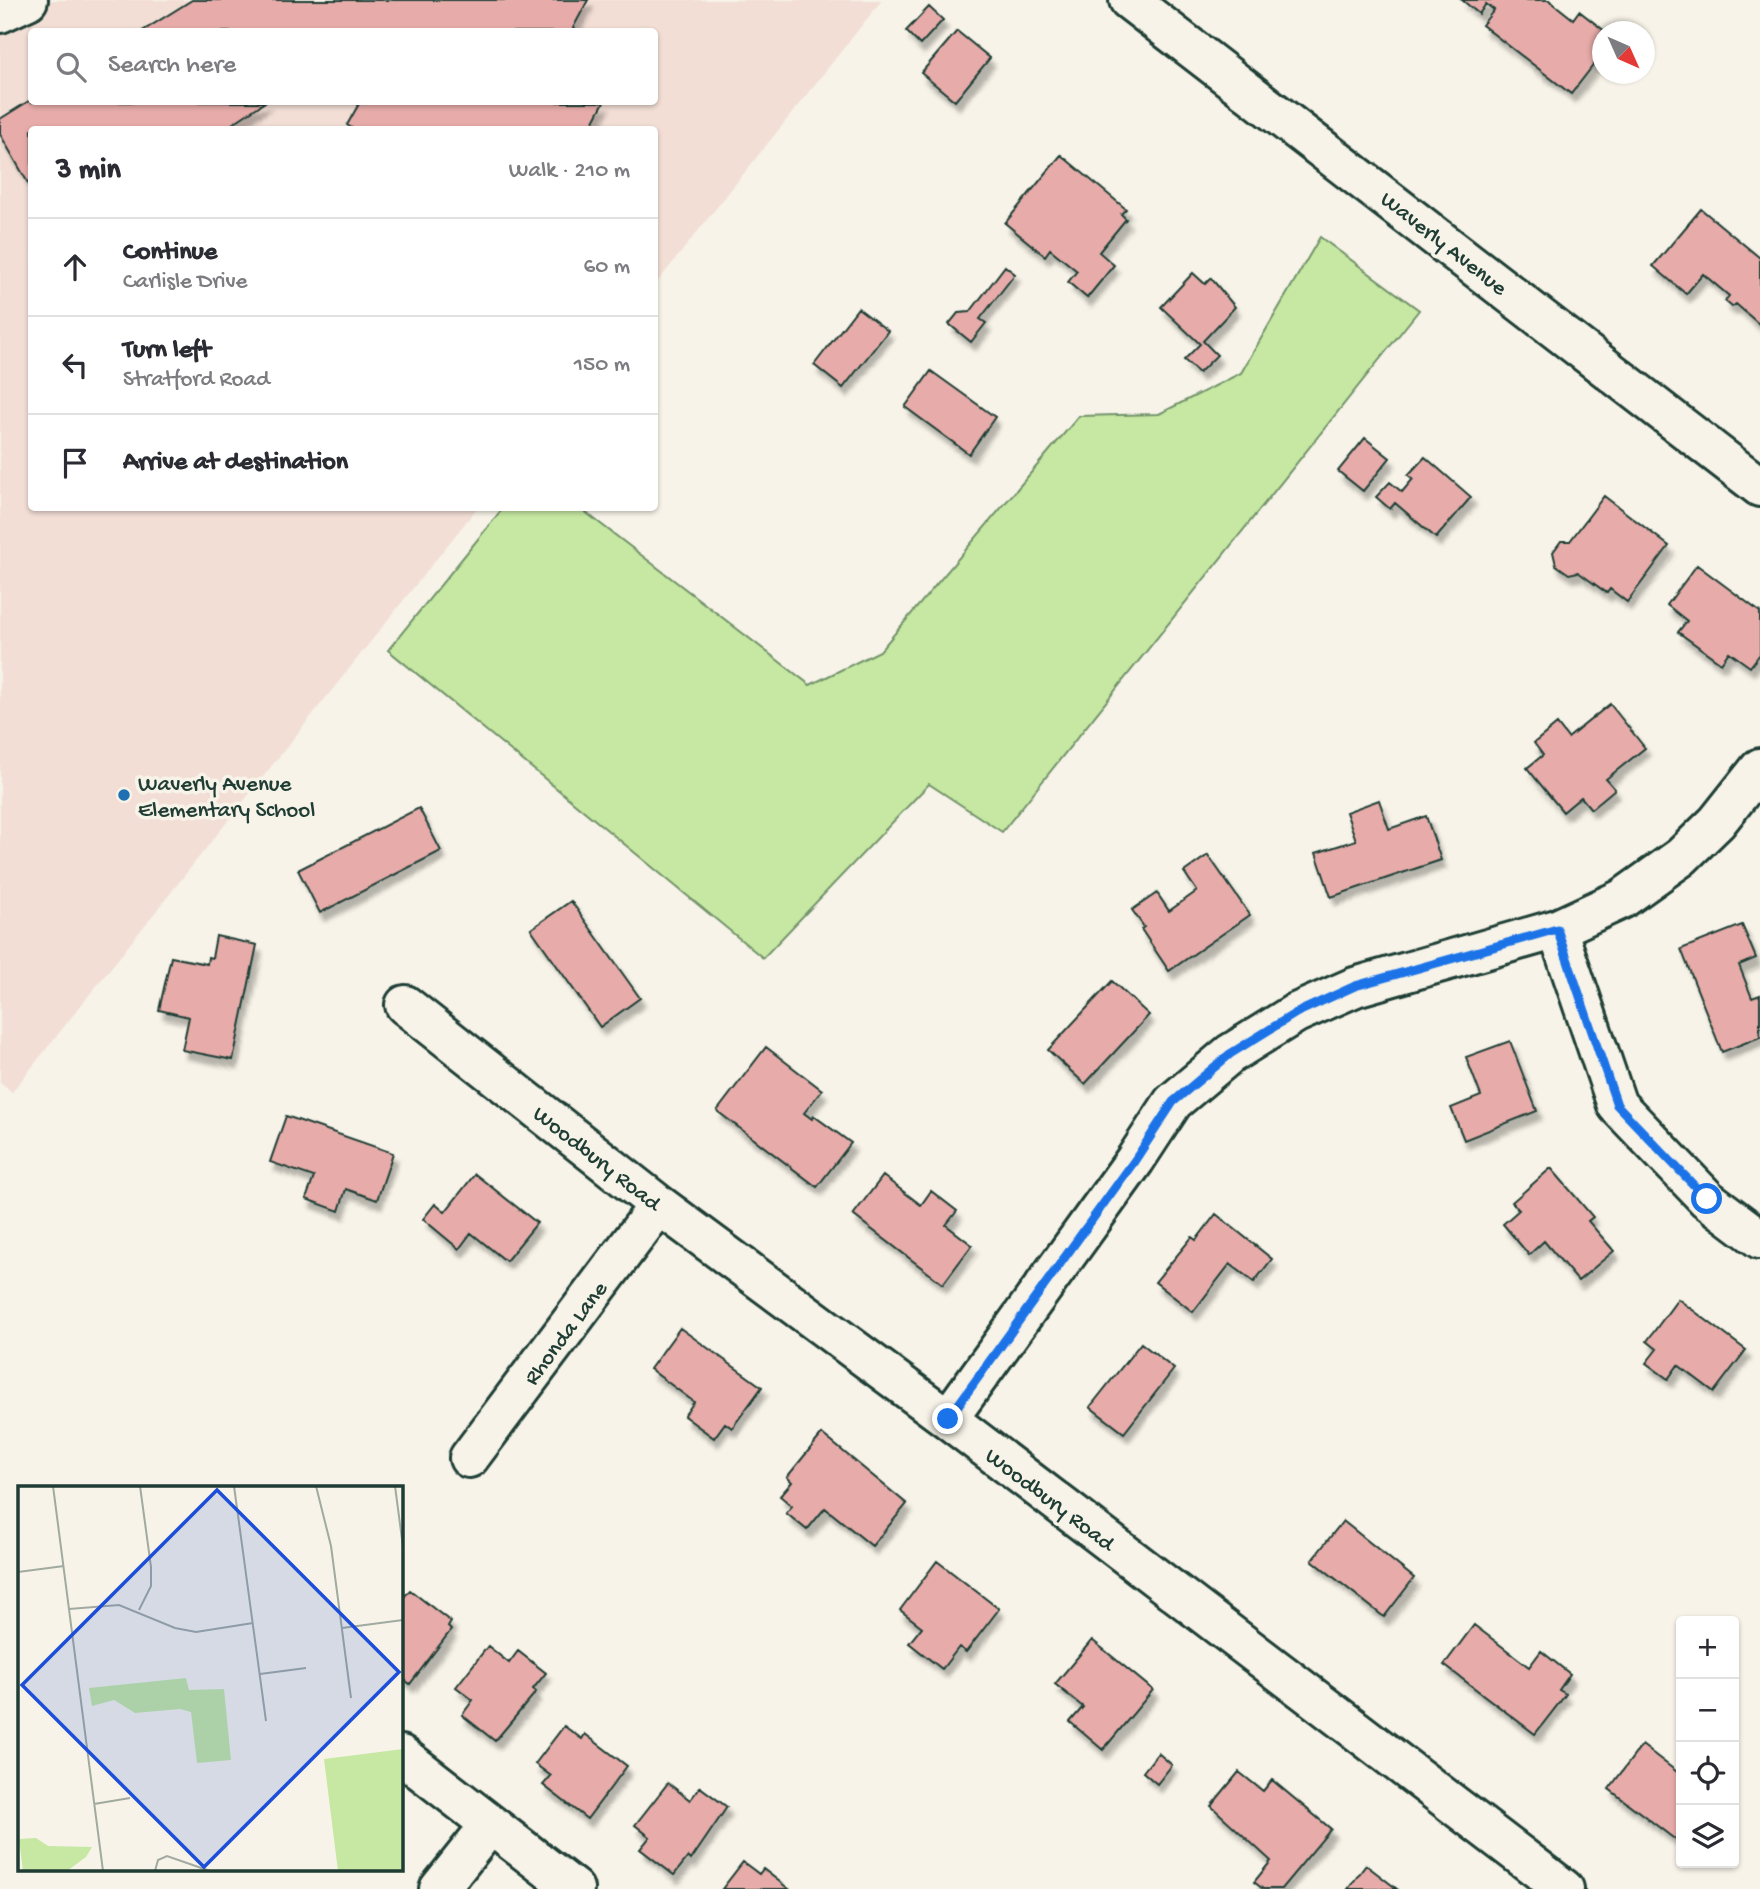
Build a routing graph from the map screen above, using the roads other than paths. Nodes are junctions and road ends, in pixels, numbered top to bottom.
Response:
1 (27, 0) edge
2 (1129, 0) edge
3 (0, 13) edge
4 (1760, 486) edge
5 (1760, 768) edge
6 (1557, 929) junction
7 (405, 1005) dead end
8 (659, 1205) junction
9 (1760, 1239) edge
10 (948, 1419) junction
11 (469, 1458) dead end
12 (402, 1756) edge
13 (490, 1825) junction
14 (439, 1889) edge
15 (574, 1889) edge
16 (1564, 1889) edge

1 - 3 street
2 - 4 street, Waverly Avenue
5 - 6 street
6 - 9 street
6 - 10 street
7 - 8 street, Woodbury Road
8 - 10 street, Woodbury Road
8 - 11 street, Rhonda Lane
10 - 16 street, Woodbury Road
12 - 13 street
13 - 14 street
13 - 15 street

